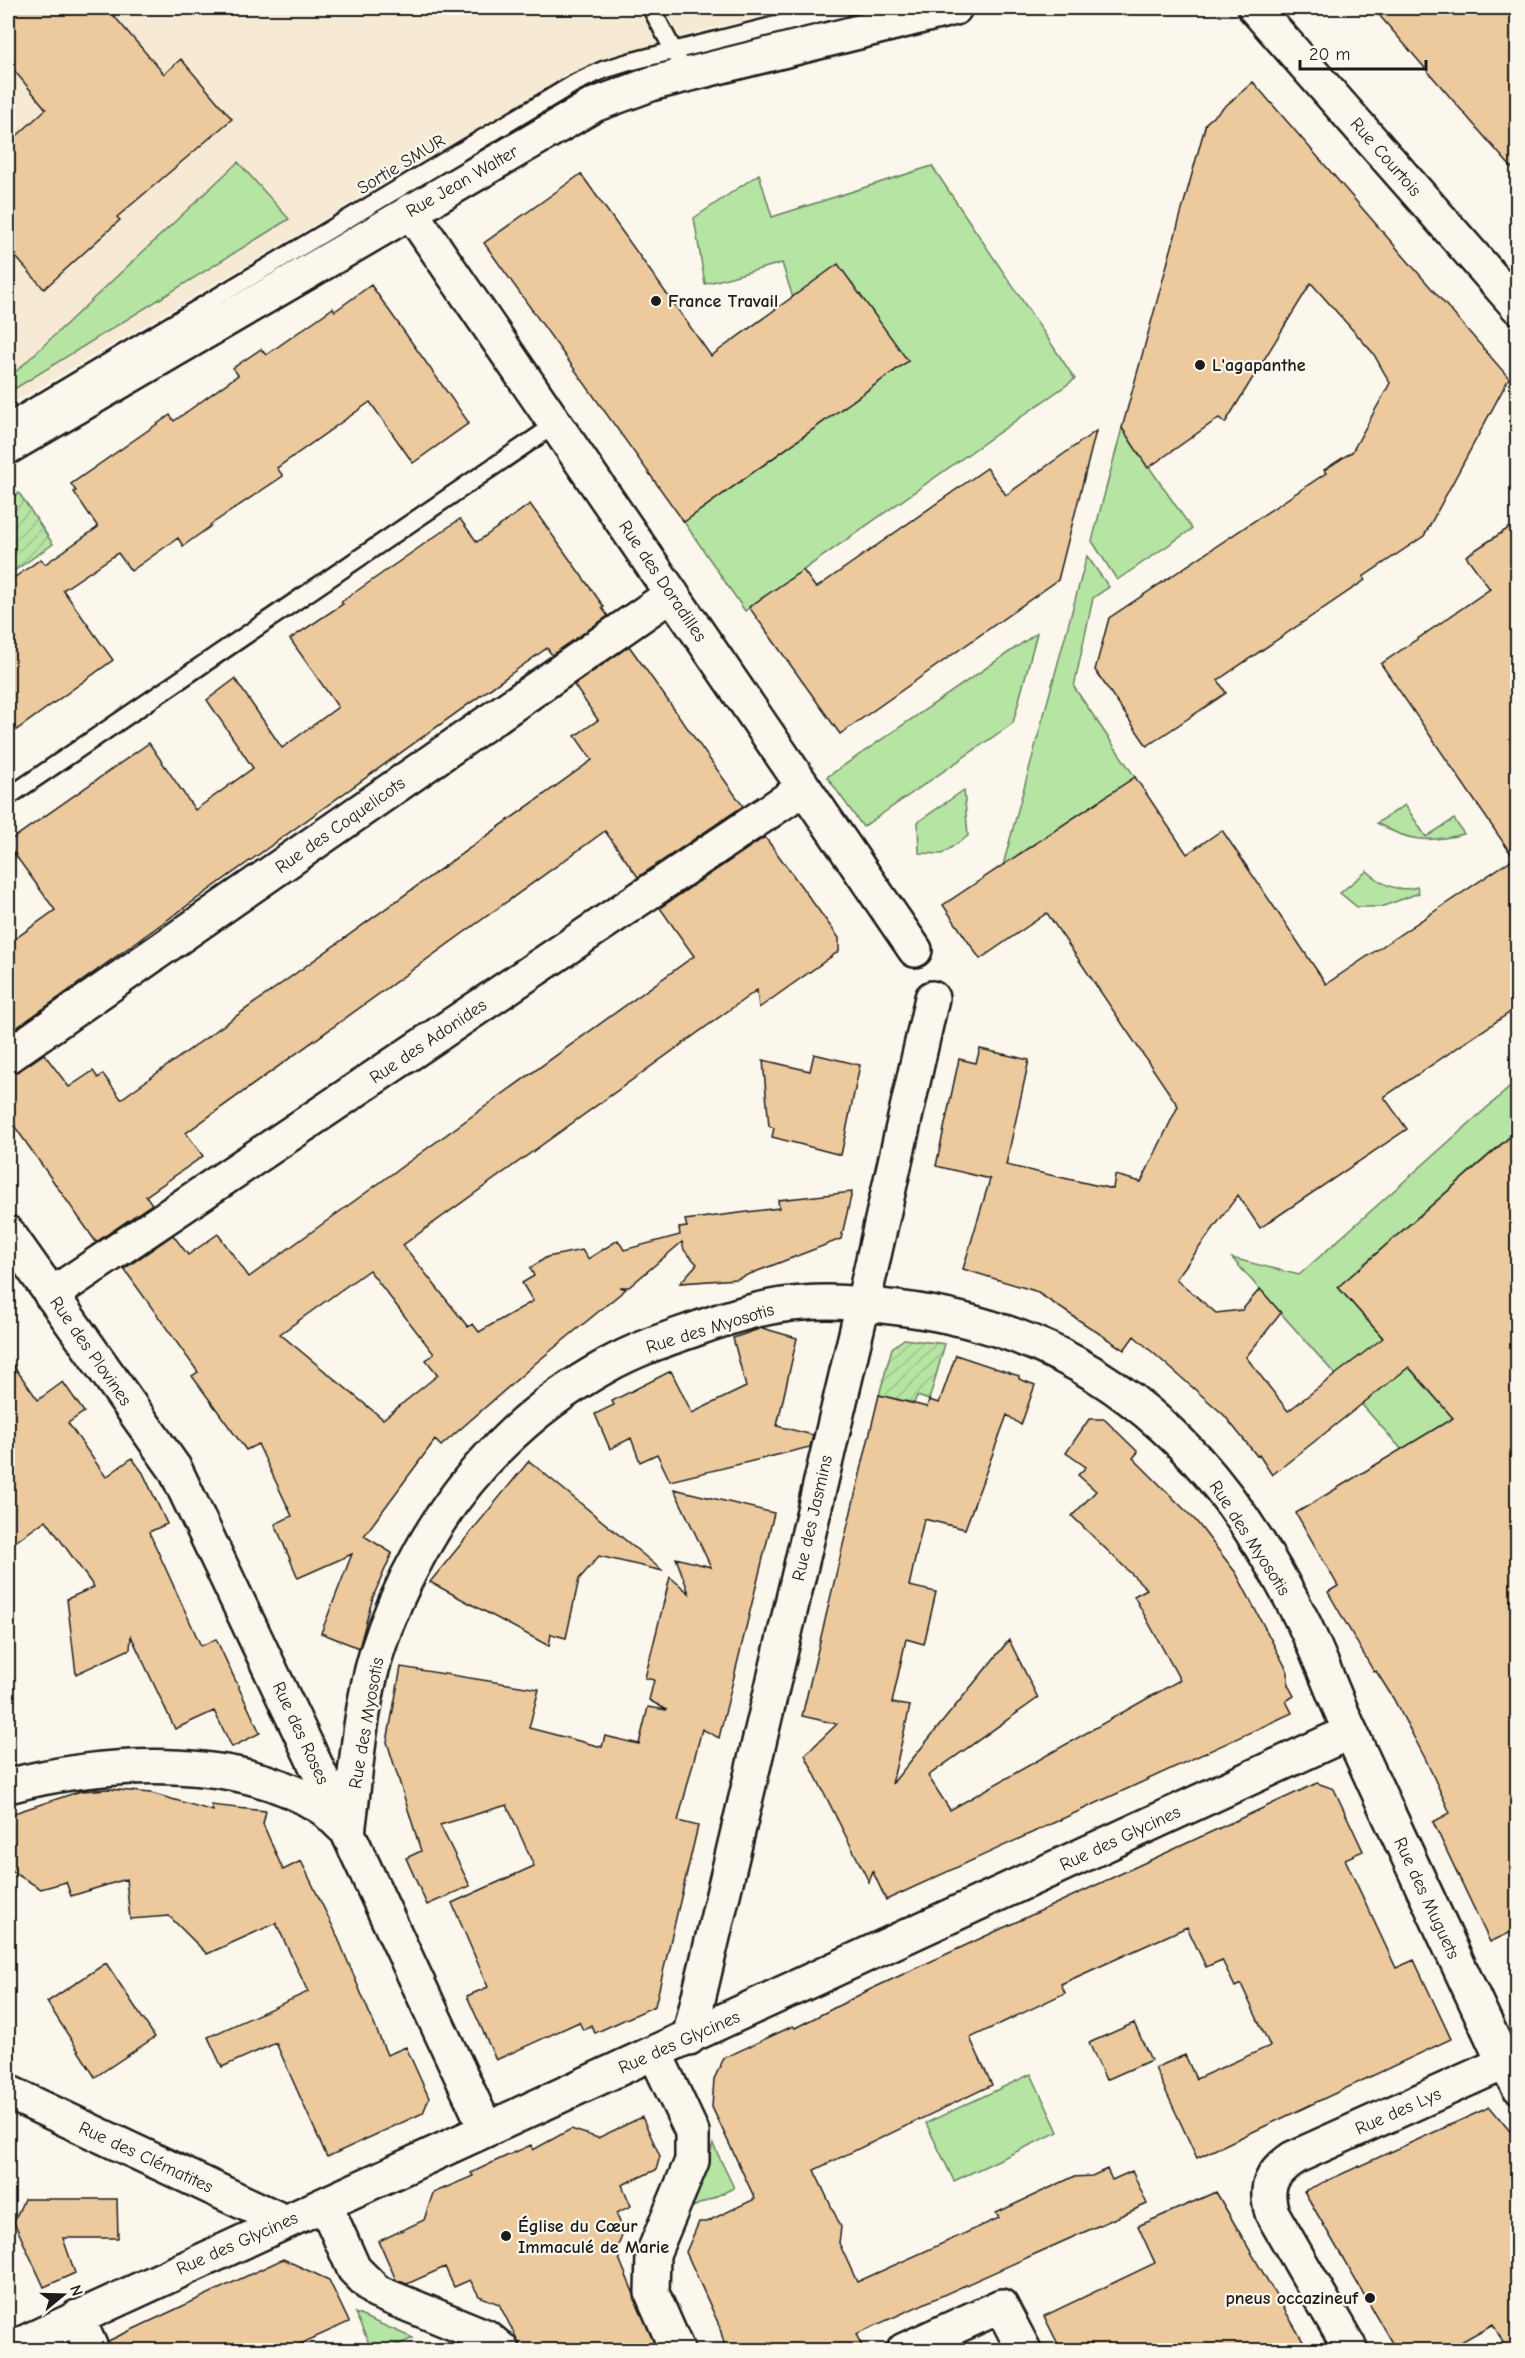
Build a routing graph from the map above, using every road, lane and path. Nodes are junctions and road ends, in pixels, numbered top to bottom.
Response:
1 (651, 8) edge
2 (844, 8) edge
3 (955, 8) edge
4 (1255, 8) edge
5 (681, 64) junction
6 (410, 211) junction
7 (1518, 308) edge
8 (8, 422) edge
9 (556, 424) junction
10 (8, 447) edge
11 (672, 594) junction
12 (804, 788) junction
13 (8, 797) edge
14 (915, 950) dead end
15 (932, 998) dead end
16 (8, 1056) edge
17 (8, 1233) edge
18 (51, 1294) junction
19 (863, 1304) junction
20 (175, 1469) joint
21 (1350, 1732) junction
22 (8, 1786) edge
23 (348, 1833) junction
24 (689, 2038) junction
25 (655, 2053) junction
26 (1511, 2075) edge
27 (8, 2092) edge
28 (486, 2129) junction
29 (325, 2204) junction
30 (285, 2222) junction
31 (77, 2317) junction
32 (8, 2350) edge
33 (92, 2350) edge
34 (502, 2350) edge
35 (677, 2350) edge
36 (904, 2350) edge
37 (1024, 2350) edge
38 (1351, 2350) edge

1 - 5 lane
2 - 5 lane, Sortie SMUR
3 - 5 street, Rue Jean Walter
4 - 7 street, Rue Courtois
5 - 6 street, Rue Jean Walter
5 - 8 lane, Sortie SMUR
6 - 9 street, Rue des Doradilles
6 - 10 street, Rue Jean Walter
9 - 11 street, Rue des Doradilles
9 - 13 lane
11 - 12 street, Rue des Doradilles
11 - 16 street, Rue des Coquelicots
12 - 14 street, Rue des Doradilles
12 - 18 street, Rue des Adonides
15 - 19 street, Rue des Jasmins
17 - 18 street, Rue des Plovines
18 - 20 street, Rue des Plovines
19 - 21 street, Rue des Myosotis
19 - 23 street, Rue des Myosotis
19 - 24 street, Rue des Jasmins
20 - 23 street, Rue des Roses
21 - 24 street, Rue des Glycines
21 - 26 street, Rue des Muguets
22 - 23 street
23 - 28 street, Rue des Roses
24 - 25 street, Rue des Glycines
25 - 28 street, Rue des Glycines
25 - 35 street
26 - 38 street, Rue des Lys
27 - 30 street, Rue des Clématites
28 - 29 street, Rue des Glycines
29 - 30 street, Rue des Glycines
29 - 34 street
30 - 31 street, Rue des Glycines
31 - 32 street, Rue des Glycines
31 - 33 street
36 - 37 street

